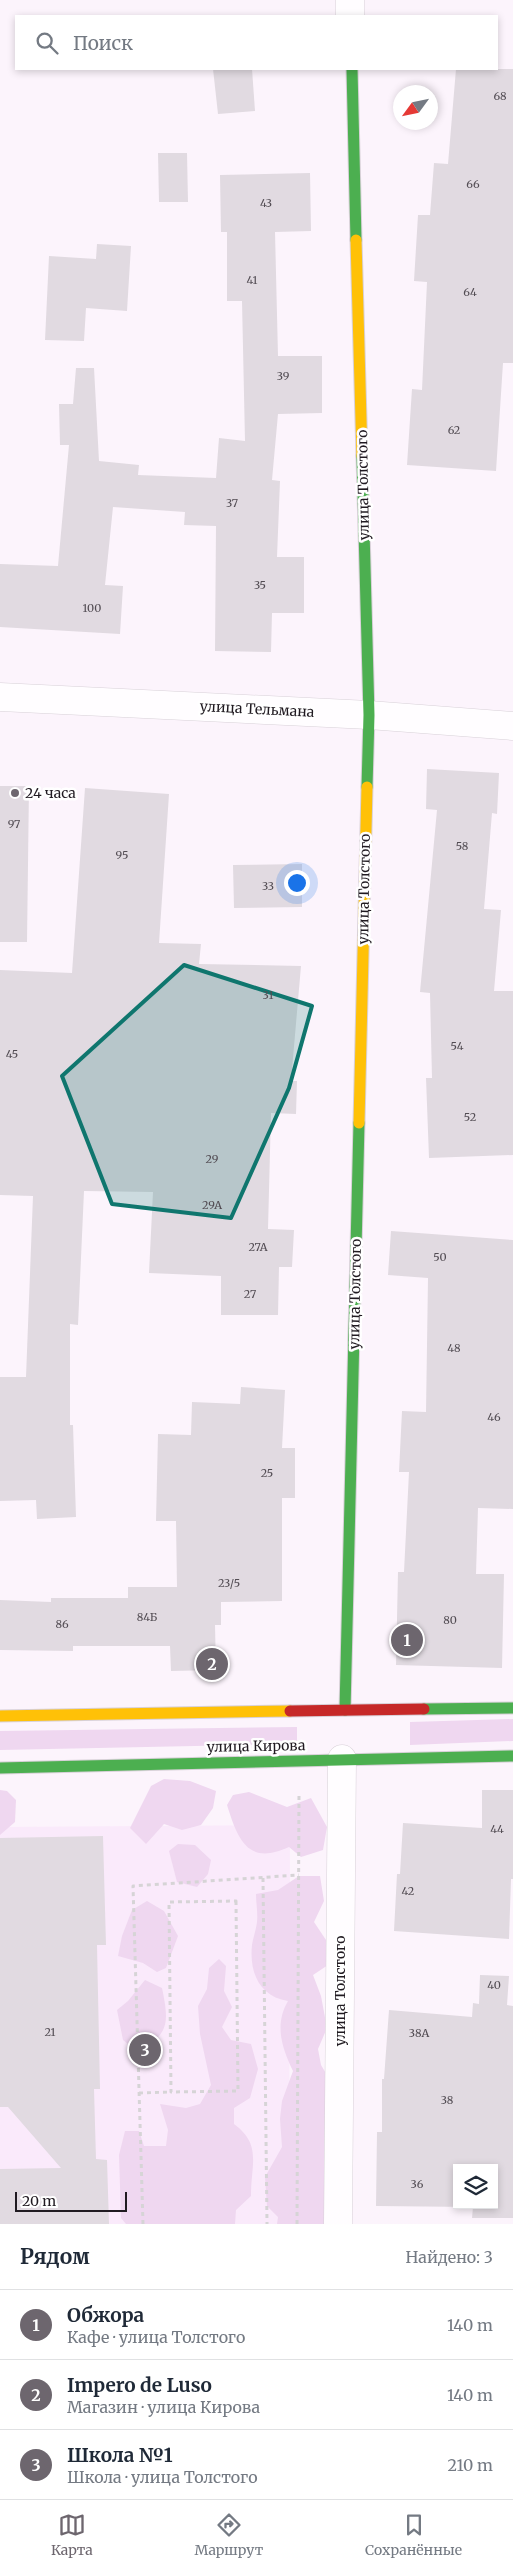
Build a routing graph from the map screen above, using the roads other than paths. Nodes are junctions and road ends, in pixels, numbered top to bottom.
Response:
1 (350, 0) edge
2 (350, 15) edge
3 (352, 70) edge
4 (0, 697) edge
5 (369, 715) junction
6 (513, 726) edge
7 (513, 1708) edge
8 (345, 1710) junction
9 (0, 1716) edge
10 (513, 1756) edge
11 (342, 1759) junction
12 (0, 1768) edge
13 (338, 2224) edge

1 - 2 street
3 - 5 street, улица Толстого
4 - 5 street, улица Тельмана
5 - 6 street, улица Тельмана
5 - 8 street, улица Толстого
7 - 8 street
8 - 9 street
10 - 11 street, улица Кирова
11 - 12 street, улица Кирова
11 - 13 street, улица Толстого

